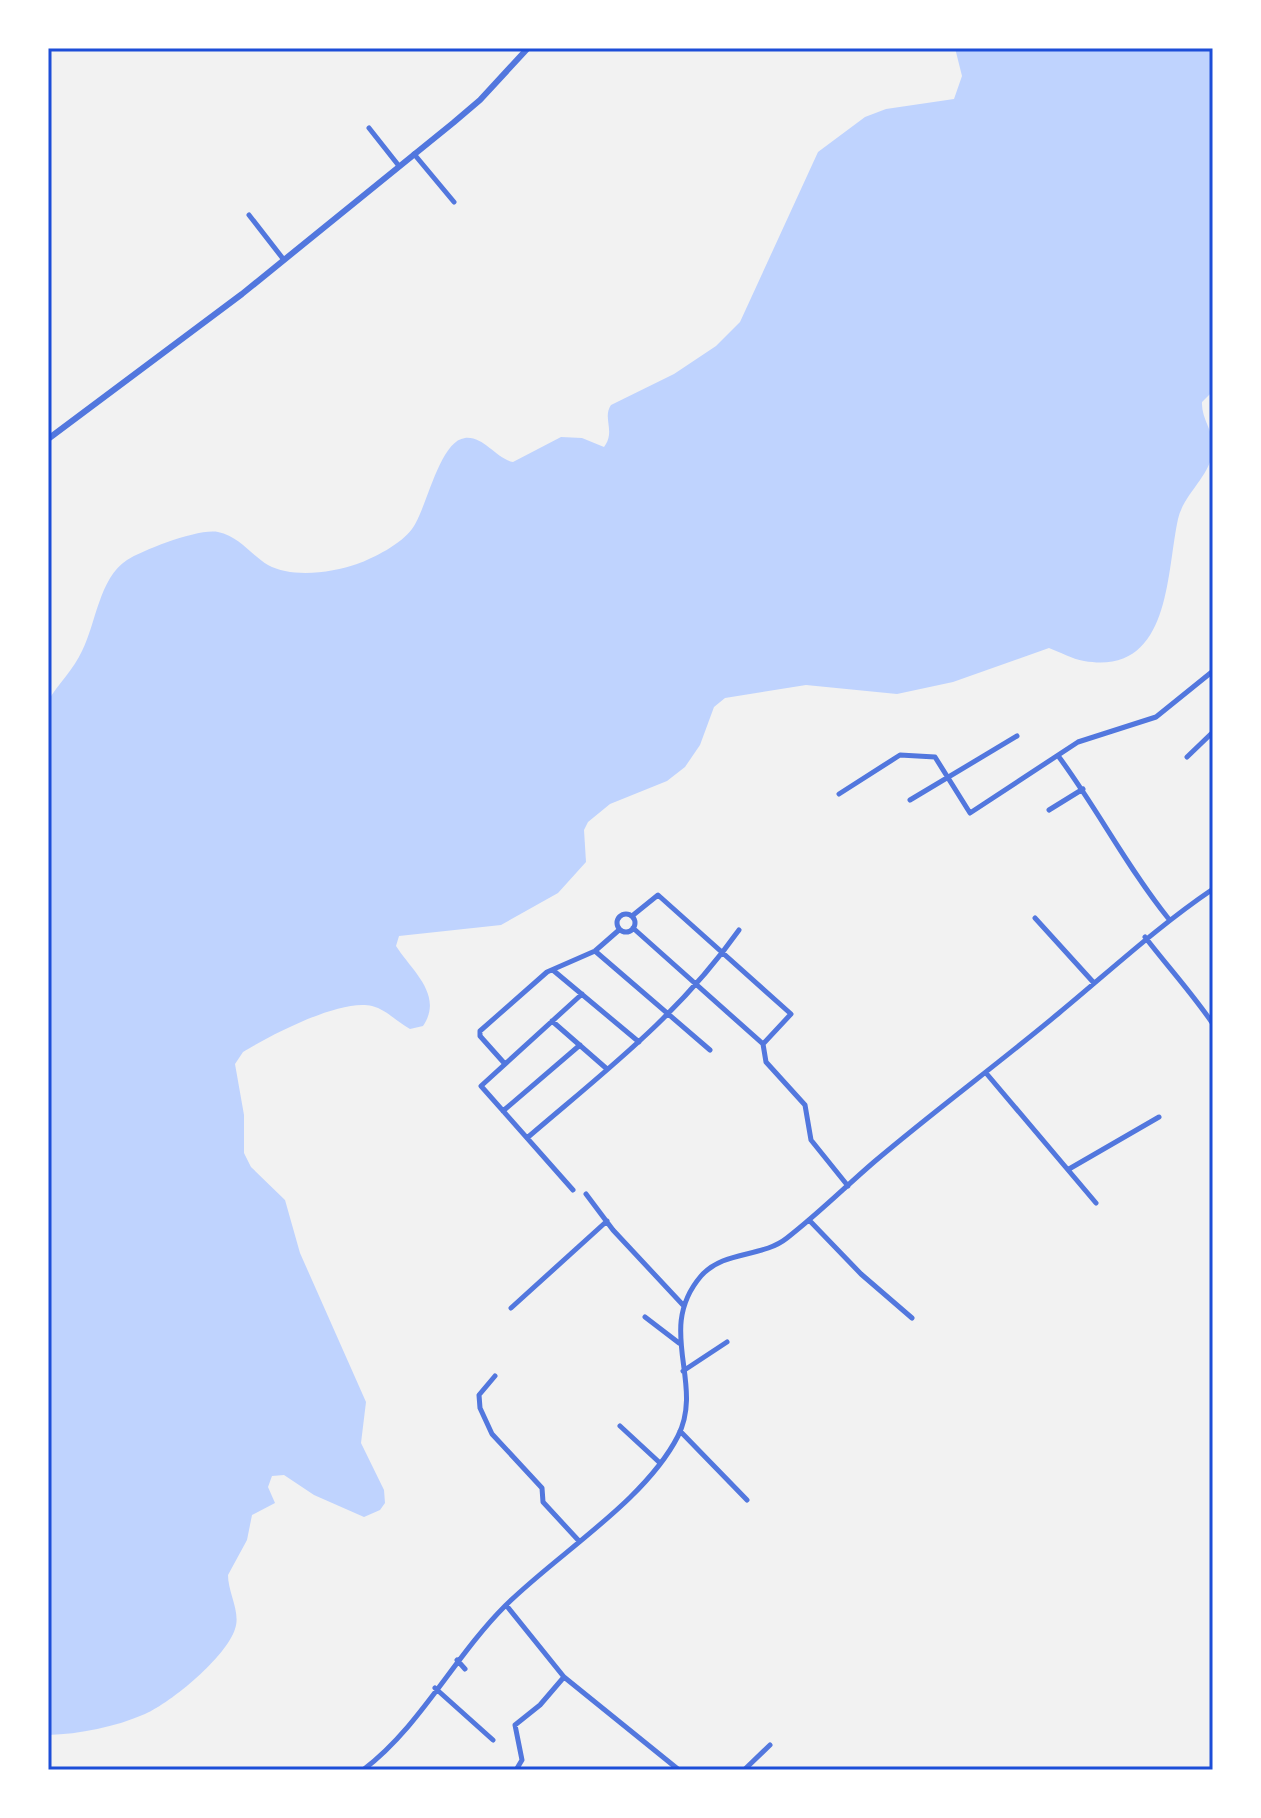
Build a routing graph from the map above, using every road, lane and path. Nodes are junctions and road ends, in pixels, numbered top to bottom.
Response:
1 (528, 48) edge
2 (369, 128) dead end
3 (414, 154) junction
4 (399, 166) junction
5 (454, 202) dead end
6 (249, 215) dead end
7 (284, 260) junction
8 (48, 439) edge
9 (1213, 671) edge
10 (1213, 732) edge
11 (1017, 736) dead end
12 (1059, 757) junction
13 (1187, 757) dead end
14 (948, 778) junction
15 (1083, 789) junction
16 (839, 794) dead end
17 (910, 800) dead end
18 (1049, 810) dead end
19 (1213, 889) edge
20 (632, 916) junction
21 (1035, 918) dead end
22 (1168, 918) junction
23 (633, 928) junction
24 (619, 930) junction
25 (739, 930) dead end
26 (1145, 937) junction
27 (595, 951) junction
28 (723, 953) junction
29 (554, 970) junction
30 (1094, 983) junction
31 (698, 986) junction
32 (582, 994) junction
33 (670, 1015) junction
34 (552, 1021) junction
35 (1213, 1024) edge
36 (639, 1042) junction
37 (763, 1044) junction
38 (580, 1045) junction
39 (710, 1050) dead end
40 (505, 1064) junction
41 (607, 1069) junction
42 (986, 1073) junction
43 (503, 1111) junction
44 (1159, 1117) dead end
45 (527, 1138) junction
46 (1069, 1169) junction
47 (848, 1186) junction
48 (573, 1190) dead end
49 (586, 1194) dead end
50 (1096, 1203) dead end
51 (809, 1220) junction
52 (607, 1221) junction
53 (683, 1305) junction
54 (511, 1308) dead end
55 (645, 1317) dead end
56 (912, 1318) dead end
57 (727, 1342) dead end
58 (679, 1344) junction
59 (683, 1371) junction
60 (495, 1376) dead end
61 (620, 1426) dead end
62 (680, 1431) junction
63 (660, 1463) junction
64 (747, 1500) dead end
65 (579, 1541) junction
66 (506, 1605) junction
67 (457, 1660) junction
68 (465, 1669) dead end
69 (564, 1677) junction
70 (435, 1688) junction
71 (493, 1740) dead end
72 (770, 1745) dead end
73 (363, 1770) edge
74 (516, 1770) edge
75 (679, 1770) edge
76 (744, 1770) edge

1 - 3 street
2 - 4 street
3 - 4 street
3 - 5 street
4 - 7 street
6 - 7 street
7 - 8 street
9 - 12 street
10 - 13 street
11 - 14 street
12 - 14 street
12 - 15 street
14 - 16 street
14 - 17 street
15 - 18 street
15 - 22 street
19 - 22 street
20 - 23 street
20 - 24 street
20 - 28 street
21 - 30 street
22 - 26 street
23 - 24 street
23 - 31 street
24 - 27 street
25 - 28 street
26 - 30 street
26 - 35 street
27 - 29 street
27 - 33 street
28 - 31 street
28 - 37 street
29 - 32 street
29 - 40 street
30 - 42 street
31 - 33 street
31 - 37 street
32 - 34 street
32 - 36 street
33 - 36 street
33 - 39 street
34 - 38 street
34 - 40 street
36 - 41 street
37 - 47 street
38 - 41 street
38 - 43 street
40 - 43 street
41 - 45 street
42 - 46 street
42 - 47 street
43 - 45 street
44 - 46 street
45 - 48 street
46 - 50 street
47 - 51 street
49 - 52 street
51 - 53 street
51 - 56 street
52 - 53 street
52 - 54 street
53 - 58 street
55 - 58 street
57 - 59 street
58 - 59 street
59 - 62 street
60 - 65 street
61 - 63 street
62 - 63 street
62 - 64 street
63 - 65 street
65 - 66 street
66 - 67 street
66 - 69 street
67 - 68 street
67 - 70 street
69 - 74 street
69 - 75 street
70 - 71 street
70 - 73 street
72 - 76 street

